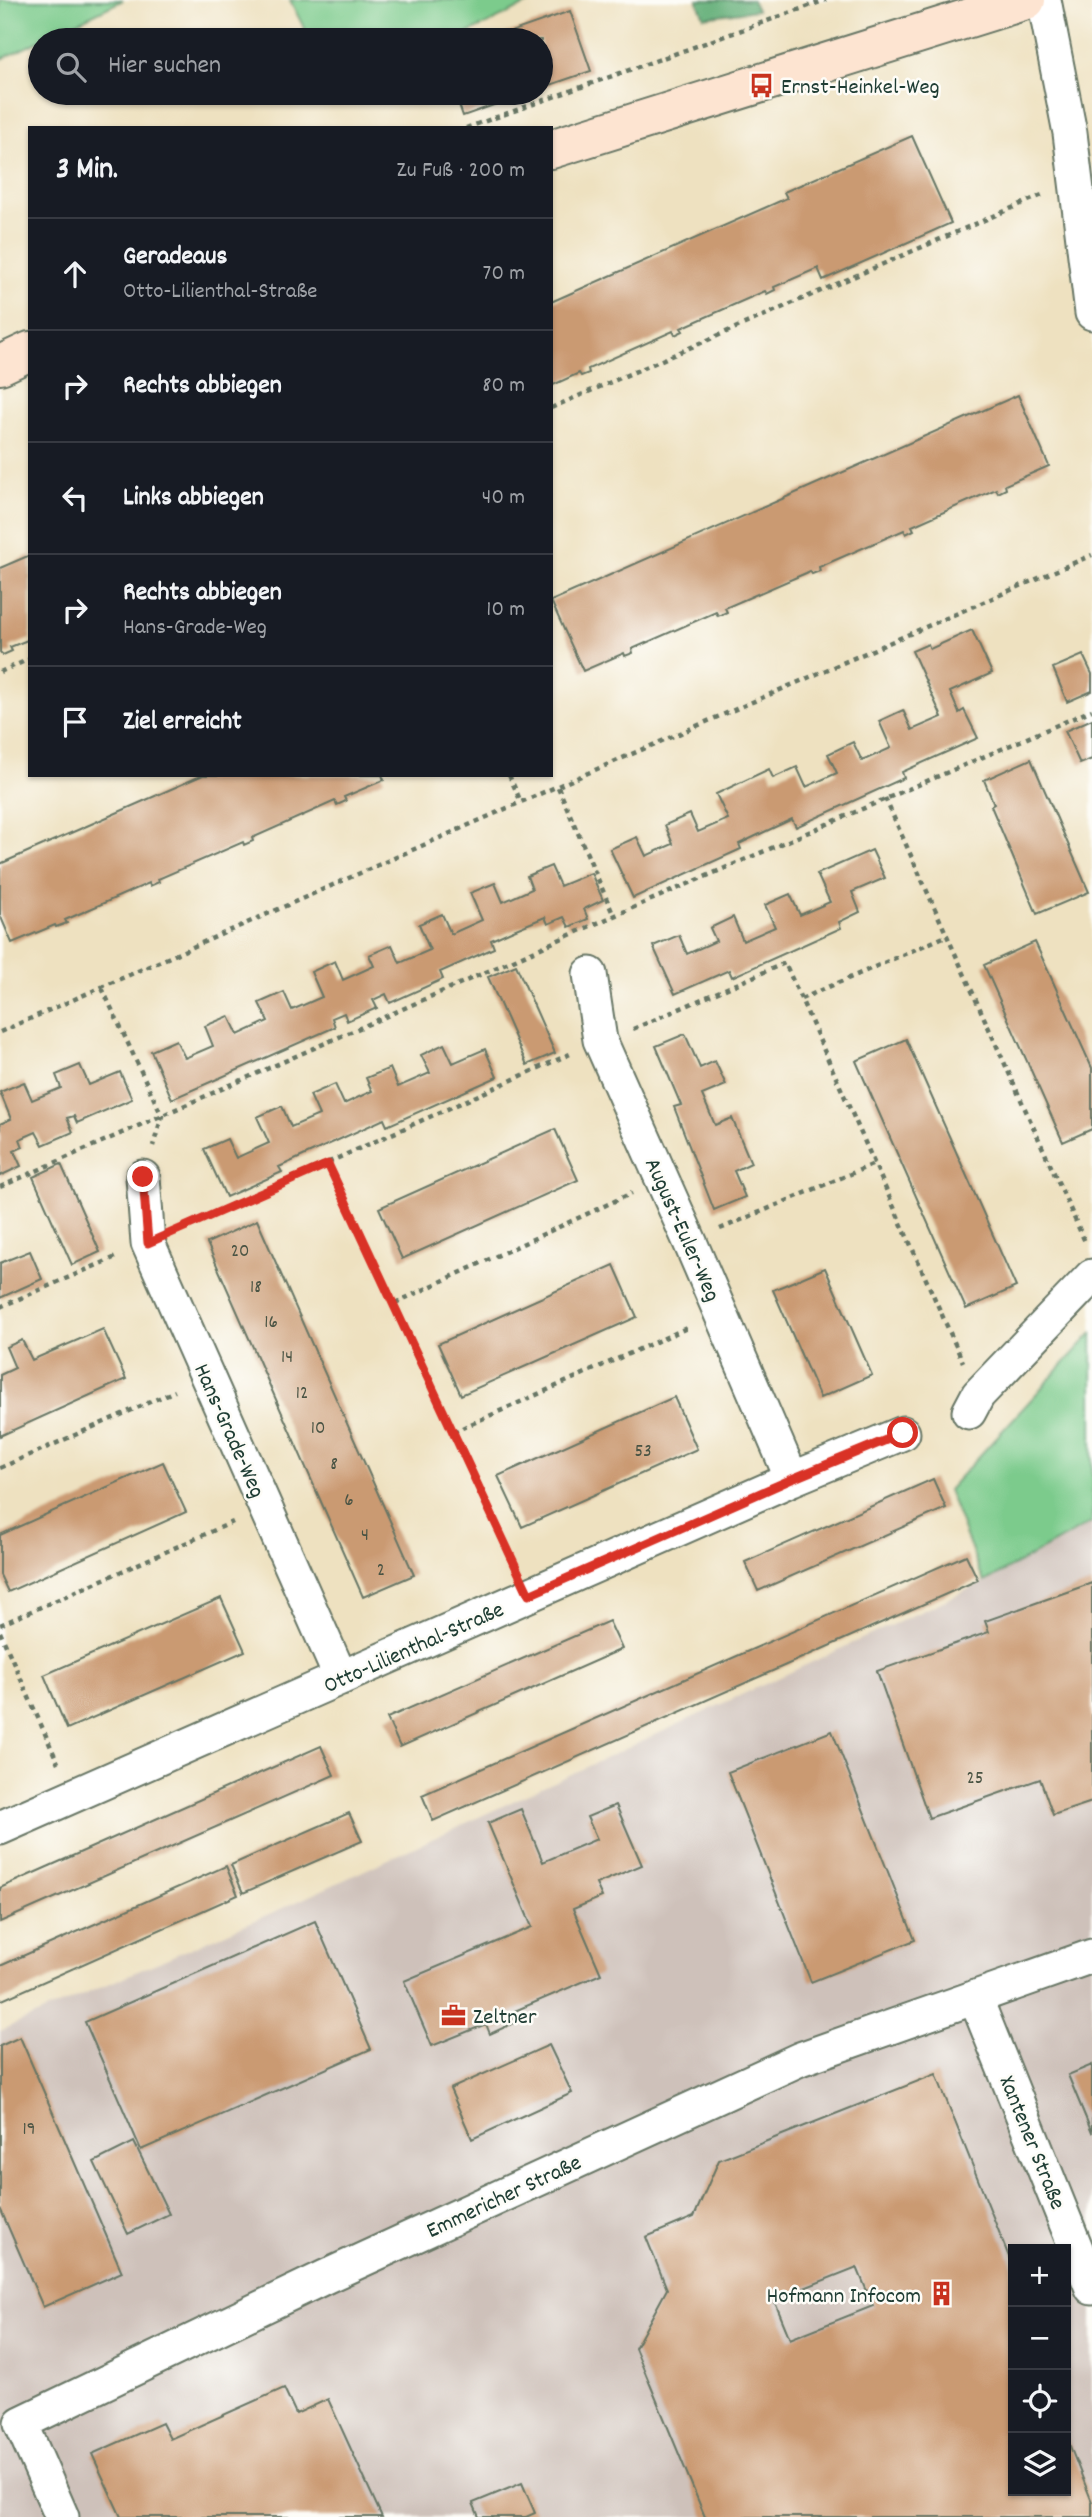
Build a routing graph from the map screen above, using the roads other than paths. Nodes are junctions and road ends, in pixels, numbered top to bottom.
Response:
1 (1026, 0) edge
2 (1044, 0) edge
3 (553, 148) edge
4 (1092, 313) edge
5 (28, 352) edge
6 (0, 365) edge
7 (590, 974) dead end
8 (143, 1177) road end
9 (1089, 1260) edge
10 (973, 1404) road end
11 (903, 1433) dead end
12 (792, 1479) junction
13 (341, 1678) junction
14 (0, 1828) edge
15 (1092, 1956) edge
16 (975, 1997) junction
17 (1092, 2288) edge
18 (62, 2517) edge

1 - 3 main road
2 - 4 street
5 - 6 main road
7 - 12 street, August-Euler-Weg
8 - 13 street, Hans-Grade-Weg
9 - 10 street
11 - 12 street, Otto-Lilienthal-Straße
12 - 13 street, Otto-Lilienthal-Straße
13 - 14 street, Otto-Lilienthal-Straße
15 - 16 street, Emmericher Straße
16 - 17 street, Xantener Straße
16 - 18 street, Emmericher Straße

